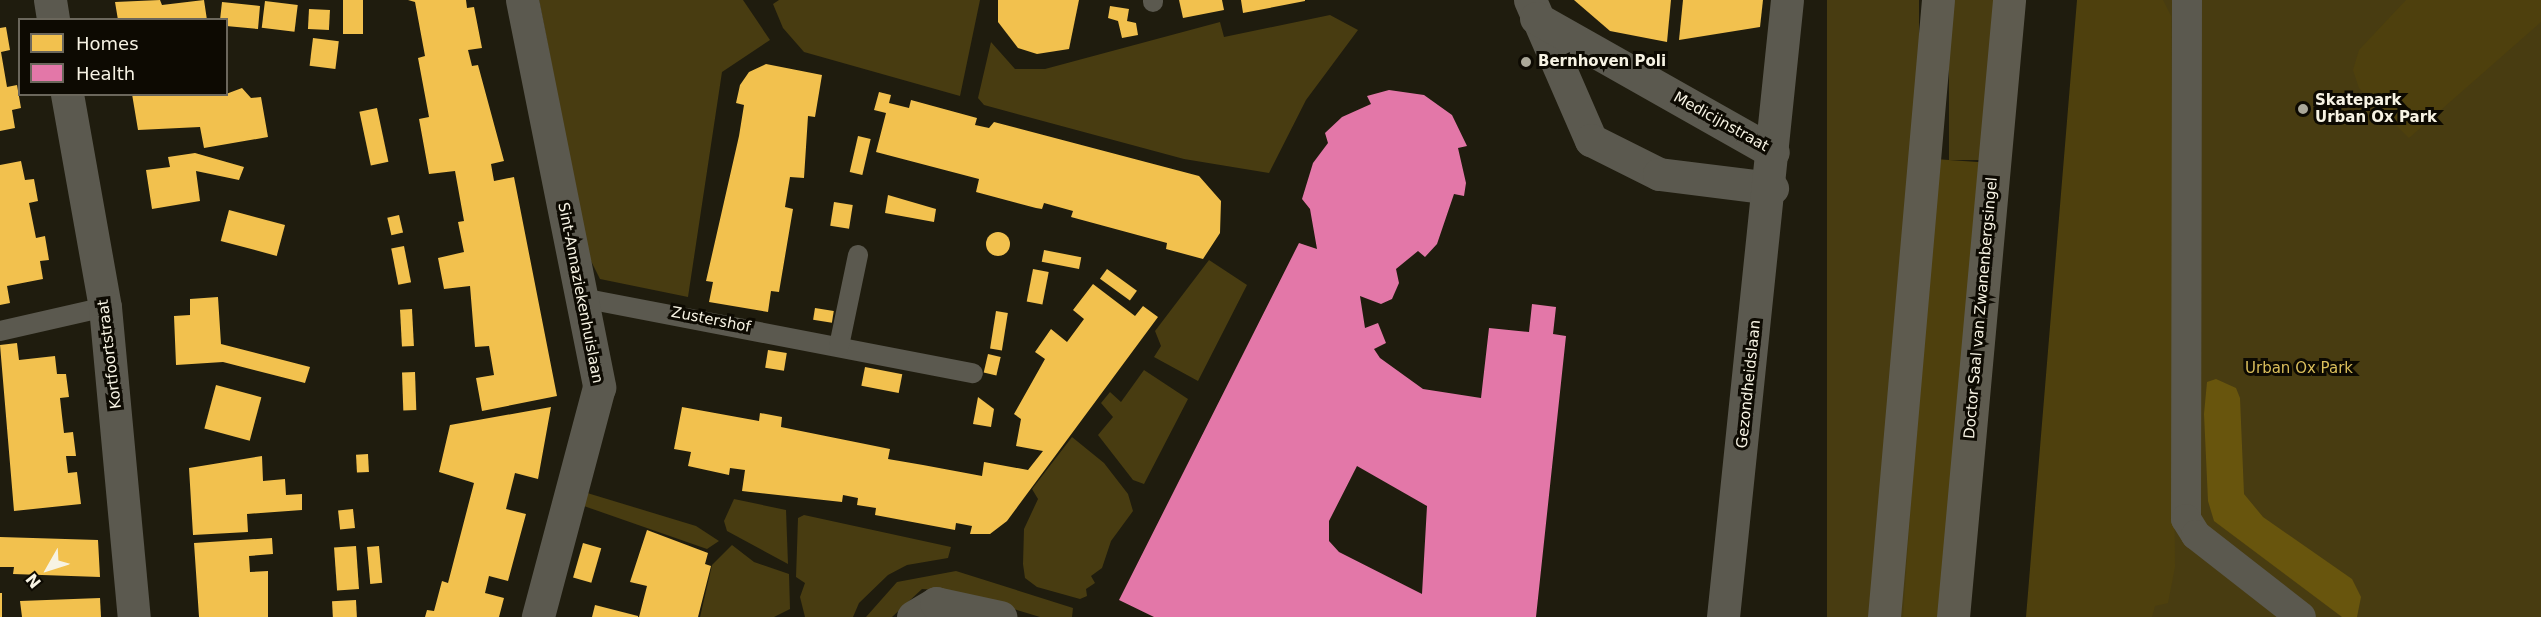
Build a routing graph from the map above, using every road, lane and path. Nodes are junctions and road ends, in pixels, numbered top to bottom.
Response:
1 (50, 0) edge
2 (522, 0) edge
3 (1787, 0) edge
4 (1938, 0) edge
5 (2009, 0) edge
6 (2187, 0) edge
7 (1533, 9) edge
8 (53, 18) edge
9 (67, 96) edge
10 (1773, 152) junction
11 (1772, 188) junction
12 (858, 255) dead end
13 (582, 298) junction
14 (105, 307) junction
15 (0, 331) edge
16 (839, 346) junction
17 (973, 373) dead end
18 (134, 617) edge
19 (538, 617) edge
20 (913, 617) edge
21 (1000, 617) edge
22 (1723, 617) edge
23 (1884, 617) edge
24 (1953, 617) edge
25 (2301, 617) edge

1 - 8 street
2 - 13 street, Sint-Annaziekenhuislaan
3 - 10 street, Medicijnstraat
4 - 23 main road
5 - 24 main road, Doctor Saal van Zwanenbergsingel
6 - 25 street
7 - 10 street, Medicijnstraat
7 - 11 street, Medicijnstraat
9 - 14 street, Kortfoortstraat
10 - 11 street, Gezondheidslaan
11 - 22 street, Gezondheidslaan
12 - 16 lane
13 - 16 lane, Zustershof
13 - 19 street, Sint-Annaziekenhuislaan
14 - 15 lane
14 - 18 street, Kortfoortstraat
16 - 17 lane, Zustershof
20 - 21 street

